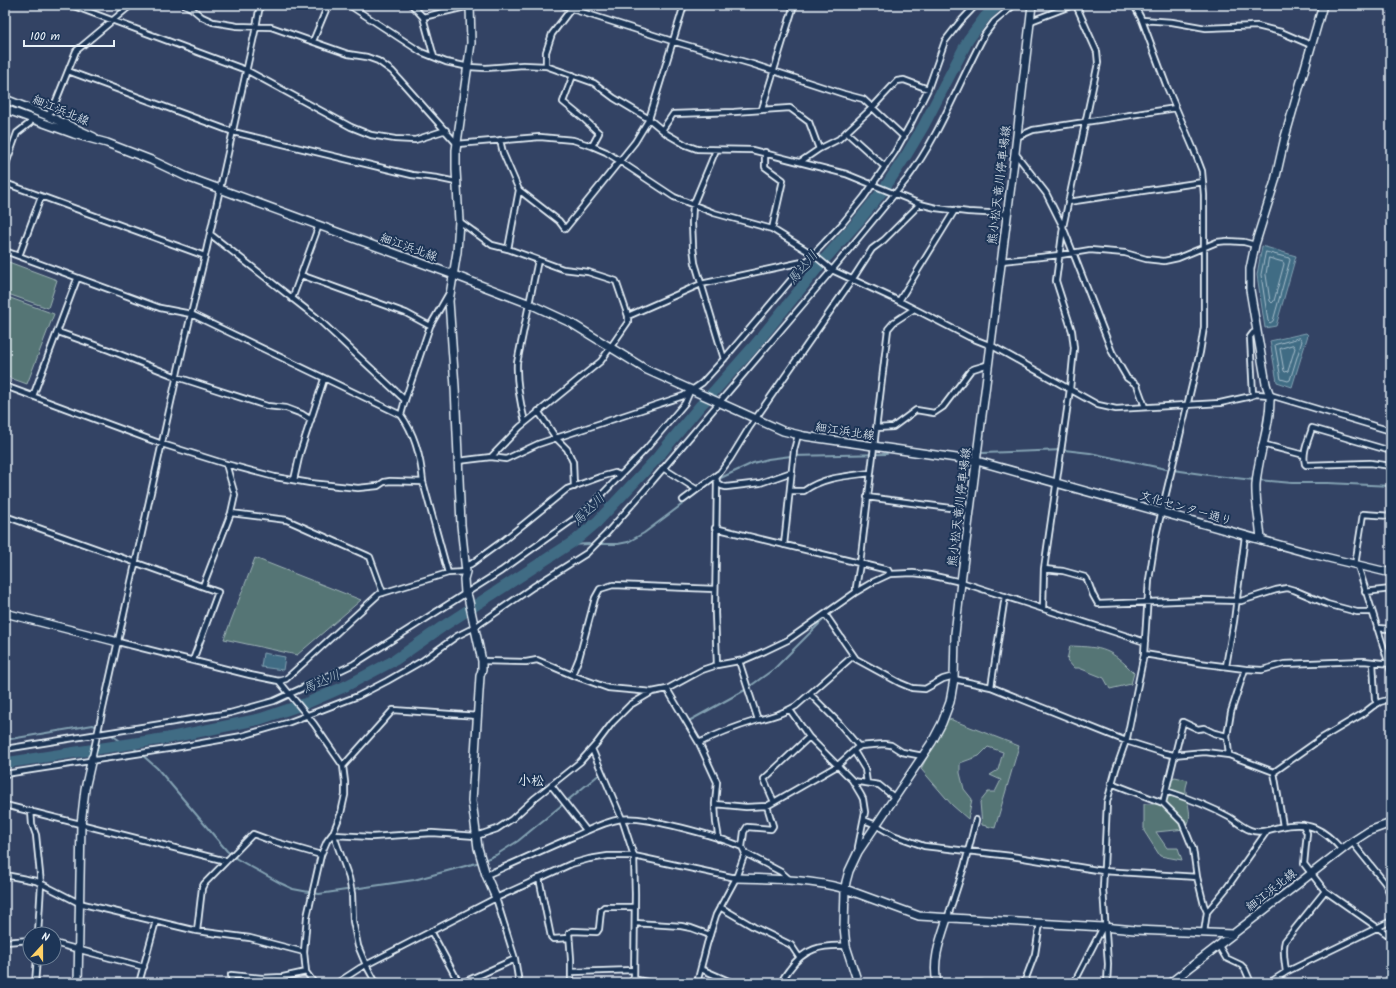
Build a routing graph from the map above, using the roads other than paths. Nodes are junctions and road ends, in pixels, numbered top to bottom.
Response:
1 (70, 5) edge
2 (132, 5) edge
3 (185, 5) edge
4 (260, 5) edge
5 (328, 5) edge
6 (348, 5) edge
7 (412, 5) edge
8 (448, 5) edge
9 (563, 5) edge
10 (684, 5) edge
11 (794, 5) edge
12 (968, 5) edge
13 (1014, 5) edge
14 (1032, 5) edge
15 (1075, 5) edge
16 (1134, 5) edge
17 (1323, 5) edge
18 (471, 6) edge
19 (975, 6) edge
20 (573, 7) edge
21 (451, 10) junction
22 (423, 18) junction
23 (1142, 20) junction
24 (113, 21) junction
25 (1031, 21) junction
26 (256, 26) junction
27 (313, 41) junction
28 (672, 41) junction
29 (1311, 45) junction
30 (434, 57) junction
31 (546, 66) junction
32 (469, 67) junction
33 (246, 70) junction
34 (68, 71) junction
35 (774, 72) junction
36 (573, 76) junction
37 (928, 89) junction
38 (5, 99) edge
39 (872, 108) junction
40 (1176, 108) junction
41 (5, 109) edge
42 (762, 109) junction
43 (48, 116) junction
44 (31, 119) junction
45 (649, 119) junction
46 (1085, 121) junction
47 (446, 130) junction
48 (662, 130) junction
49 (233, 132) junction
50 (846, 132) junction
51 (904, 137) junction
52 (1017, 137) junction
53 (500, 140) junction
54 (107, 143) junction
55 (457, 144) junction
56 (5, 146) edge
57 (592, 146) junction
58 (11, 148) junction
59 (819, 149) junction
60 (716, 150) junction
61 (765, 152) junction
62 (1015, 153) junction
63 (620, 161) junction
64 (800, 162) junction
65 (5, 167) edge
66 (885, 167) junction
67 (456, 182) junction
68 (1203, 182) junction
69 (5, 183) edge
70 (875, 185) junction
71 (220, 189) junction
72 (519, 190) junction
73 (896, 193) junction
74 (41, 197) junction
75 (1068, 202) junction
76 (920, 204) junction
77 (693, 205) junction
78 (955, 210) junction
79 (1007, 214) junction
80 (459, 221) junction
81 (319, 225) junction
82 (1062, 227) junction
83 (772, 228) junction
84 (210, 234) junction
85 (1255, 245) junction
86 (1204, 248) junction
87 (508, 249) junction
88 (5, 251) edge
89 (1072, 254) junction
90 (1060, 255) junction
91 (19, 256) junction
92 (205, 256) junction
93 (815, 256) junction
94 (538, 260) junction
95 (807, 261) junction
96 (1001, 261) junction
97 (831, 269) junction
98 (454, 274) junction
99 (301, 275) junction
100 (77, 278) junction
101 (852, 280) junction
102 (701, 284) junction
103 (450, 292) junction
104 (292, 299) junction
105 (899, 301) junction
106 (530, 304) junction
107 (914, 308) junction
108 (191, 314) junction
109 (628, 316) junction
110 (430, 326) junction
111 (1257, 331) junction
112 (58, 332) junction
113 (991, 346) junction
114 (610, 347) junction
115 (724, 359) junction
116 (988, 364) junction
117 (177, 377) junction
118 (324, 379) junction
119 (5, 386) edge
120 (1070, 389) junction
121 (693, 390) junction
122 (1253, 394) junction
123 (1270, 395) junction
124 (33, 396) junction
125 (405, 400) junction
126 (718, 401) junction
127 (1187, 405) junction
128 (1145, 407) junction
129 (538, 411) junction
130 (401, 415) junction
131 (756, 419) junction
132 (311, 420) junction
133 (525, 422) junction
134 (876, 428) junction
135 (1391, 430) edge
136 (798, 435) junction
137 (556, 438) junction
138 (162, 444) junction
139 (1262, 444) junction
140 (1391, 451) edge
141 (873, 452) junction
142 (1304, 455) junction
143 (491, 457) junction
144 (977, 460) junction
145 (458, 461) junction
146 (226, 464) junction
147 (1391, 466) edge
148 (663, 468) junction
149 (792, 472) junction
150 (870, 474) junction
151 (620, 475) junction
152 (717, 479) junction
153 (294, 480) junction
154 (423, 482) junction
155 (1056, 483) junction
156 (574, 487) junction
157 (696, 489) junction
158 (790, 491) junction
159 (867, 497) junction
160 (683, 500) dead end
161 (970, 510) junction
162 (1161, 512) junction
163 (231, 513) junction
164 (5, 516) edge
165 (1391, 516) edge
166 (715, 528) junction
167 (1245, 536) junction
168 (1261, 540) junction
169 (784, 545) junction
170 (136, 562) junction
171 (860, 564) junction
172 (1357, 565) junction
173 (466, 569) junction
174 (1044, 569) junction
175 (448, 573) junction
176 (1391, 573) edge
177 (890, 574) junction
178 (961, 582) junction
179 (203, 586) junction
180 (715, 589) junction
181 (1391, 589) edge
182 (856, 592) junction
183 (1366, 592) junction
184 (384, 593) junction
185 (467, 595) junction
186 (1005, 596) junction
187 (1237, 601) junction
188 (1148, 602) junction
189 (1043, 608) junction
190 (1372, 612) junction
191 (5, 613) edge
192 (825, 614) junction
193 (474, 626) junction
194 (1377, 628) junction
195 (1391, 629) edge
196 (118, 642) junction
197 (1145, 642) junction
198 (1144, 654) junction
199 (853, 656) junction
200 (193, 660) junction
201 (482, 661) junction
202 (739, 661) junction
203 (1373, 662) junction
204 (1390, 663) edge
205 (717, 665) junction
206 (1226, 666) junction
207 (1245, 669) junction
208 (1391, 671) edge
209 (572, 675) junction
210 (954, 677) junction
211 (279, 681) junction
212 (991, 687) junction
213 (667, 689) junction
214 (652, 692) junction
215 (289, 694) junction
216 (810, 694) junction
217 (1391, 699) edge
218 (1377, 704) junction
219 (790, 710) junction
220 (307, 716) junction
221 (478, 716) junction
222 (758, 720) junction
223 (97, 734) junction
224 (1227, 736) junction
225 (809, 737) junction
226 (1126, 741) junction
227 (699, 742) junction
228 (859, 746) junction
229 (5, 749) edge
230 (592, 749) junction
231 (854, 750) junction
232 (1174, 755) junction
233 (1229, 755) junction
234 (923, 756) junction
235 (92, 759) junction
236 (343, 766) junction
237 (837, 766) junction
238 (1274, 772) junction
239 (5, 774) edge
240 (853, 781) junction
241 (867, 783) junction
242 (1111, 783) junction
243 (551, 785) junction
244 (1166, 791) junction
245 (894, 797) junction
246 (774, 802) junction
247 (1163, 803) junction
248 (715, 804) junction
249 (5, 805) edge
250 (767, 806) junction
251 (31, 811) junction
252 (622, 819) junction
253 (864, 820) junction
254 (976, 820) dead end
255 (1391, 823) edge
256 (81, 824) junction
257 (876, 825) junction
258 (1303, 825) junction
259 (1283, 826) junction
260 (586, 830) junction
261 (1267, 831) junction
262 (334, 834) junction
263 (476, 836) junction
264 (719, 839) junction
265 (1352, 842) junction
266 (742, 847) junction
267 (969, 850) junction
268 (1342, 850) junction
269 (858, 852) junction
270 (745, 853) junction
271 (321, 855) junction
272 (634, 856) junction
273 (227, 860) junction
274 (1103, 871) junction
275 (1311, 873) junction
276 (5, 875) edge
277 (486, 875) junction
278 (1197, 877) junction
279 (539, 878) junction
280 (736, 878) junction
281 (790, 880) junction
282 (41, 884) junction
283 (845, 889) junction
284 (1325, 891) junction
285 (1391, 896) edge
286 (496, 898) junction
287 (79, 903) junction
288 (635, 907) junction
289 (720, 907) junction
290 (1207, 912) junction
291 (947, 919) junction
292 (156, 921) junction
293 (1391, 921) edge
294 (635, 923) junction
295 (1040, 923) junction
296 (38, 926) edge
297 (1104, 927) junction
298 (1377, 928) junction
299 (197, 931) junction
300 (431, 931) junction
301 (1204, 933) junction
302 (1233, 934) junction
303 (710, 935) junction
304 (1391, 937) edge
305 (568, 938) junction
306 (22, 941) edge
307 (5, 942) edge
308 (62, 945) edge
309 (846, 946) junction
310 (1219, 946) junction
311 (78, 950) junction
312 (304, 952) junction
313 (799, 957) junction
314 (515, 959) junction
315 (366, 965) junction
316 (36, 966) edge
317 (144, 967) junction
318 (701, 969) junction
319 (634, 970) junction
320 (306, 972) junction
321 (572, 972) junction
322 (1286, 972) junction
323 (633, 981) edge
324 (35, 983) edge
325 (78, 983) edge
326 (140, 983) edge
327 (232, 983) edge
328 (314, 983) edge
329 (337, 983) edge
330 (376, 983) edge
331 (459, 983) edge
332 (462, 983) edge
333 (519, 983) edge
334 (572, 983) edge
335 (651, 983) edge
336 (697, 983) edge
337 (733, 983) edge
338 (781, 983) edge
339 (858, 983) edge
340 (937, 983) edge
341 (962, 983) edge
342 (981, 983) edge
343 (1024, 983) edge
344 (1074, 983) edge
345 (1107, 983) edge
346 (1170, 983) edge
347 (1251, 983) edge
348 (1269, 983) edge

1 - 24 street
2 - 24 street
3 - 26 street
4 - 26 street
5 - 27 street
6 - 30 street
7 - 22 street
8 - 21 street
9 - 20 street
10 - 28 street
11 - 35 street
12 - 19 street
13 - 73 street
14 - 25 street, 熊小松天竜川停車場線
15 - 25 street
15 - 46 street
16 - 23 street
17 - 29 street
18 - 21 street
18 - 32 street
19 - 37 street
20 - 28 street
20 - 31 street
21 - 22 street
22 - 30 street
23 - 29 street
23 - 40 street
24 - 33 street
24 - 34 street
25 - 52 street, 熊小松天竜川停車場線
26 - 27 street
26 - 33 street
27 - 47 street
28 - 35 street
28 - 45 street
29 - 85 street
30 - 32 street
31 - 32 street
31 - 36 street
32 - 55 street
33 - 47 street
33 - 49 street
34 - 43 street
34 - 49 street
35 - 39 street
35 - 42 street
36 - 45 street
36 - 57 street
37 - 39 street
37 - 51 street
38 - 43 street, 細江浜北線
39 - 50 street
39 - 51 street
40 - 46 street
40 - 68 street
41 - 44 street, 細江浜北線
42 - 48 street
42 - 59 street
43 - 54 street, 細江浜北線
44 - 54 street, 細江浜北線
44 - 58 street
45 - 48 street
45 - 63 street
46 - 52 street
46 - 75 street
47 - 55 street
48 - 60 street
49 - 67 street
49 - 71 street
50 - 59 street
50 - 66 street
51 - 66 street
52 - 62 street, 熊小松天竜川停車場線
53 - 55 street
53 - 57 street
53 - 72 street
54 - 71 street, 細江浜北線
55 - 67 street
56 - 58 street
57 - 63 street
58 - 65 street
59 - 64 street
60 - 61 street
60 - 77 street
61 - 64 street
61 - 83 street
62 - 79 street, 熊小松天竜川停車場線
62 - 82 street
63 - 72 street
63 - 77 street
64 - 70 street
66 - 70 street
67 - 80 street
68 - 75 street
68 - 86 street
69 - 74 street
70 - 73 street
70 - 93 street
71 - 81 street, 細江浜北線
71 - 84 street
72 - 87 street
73 - 76 street
73 - 97 street
74 - 91 street
74 - 92 street
75 - 82 street
76 - 78 street
76 - 101 street
77 - 83 street
77 - 102 street
78 - 79 street
78 - 105 street
79 - 96 street, 熊小松天竜川停車場線
80 - 87 street
80 - 98 street
81 - 98 street, 細江浜北線
81 - 99 street
82 - 89 street
82 - 90 street
83 - 93 street
84 - 92 street
84 - 104 street
85 - 86 street
85 - 111 street
86 - 89 street
86 - 127 street
87 - 94 street
88 - 91 street
89 - 90 street
89 - 128 street
90 - 96 street
90 - 120 street
91 - 100 street
92 - 108 street
93 - 95 street
93 - 97 street
94 - 106 street
94 - 109 street
95 - 102 street
95 - 115 street
96 - 113 street, 熊小松天竜川停車場線
97 - 101 street
97 - 126 street
98 - 103 street
98 - 106 street, 細江浜北線
99 - 104 street
99 - 110 street
100 - 108 street
100 - 112 street
101 - 105 street
101 - 131 street
102 - 109 street
102 - 115 street
103 - 110 street
103 - 145 street
104 - 125 street
105 - 107 street
106 - 114 street, 細江浜北線
106 - 133 street
107 - 113 street
107 - 134 street
108 - 117 street
108 - 118 street
109 - 114 street
110 - 125 street
111 - 122 street
111 - 123 street
112 - 117 street
112 - 124 street
113 - 116 street, 熊小松天竜川停車場線
113 - 120 street
114 - 121 street, 細江浜北線
114 - 129 street
115 - 121 street
116 - 134 street
116 - 144 street, 熊小松天竜川停車場線
117 - 132 street
117 - 138 street
118 - 130 street
118 - 132 street
119 - 124 street
120 - 128 street
120 - 155 street
121 - 126 street, 細江浜北線
121 - 137 street
121 - 151 street
122 - 123 street
122 - 127 street
123 - 135 street
123 - 139 street
124 - 138 street
125 - 130 street
126 - 131 street, 細江浜北線
126 - 148 street
127 - 128 street
127 - 162 street
129 - 133 street
129 - 137 street
130 - 154 street
131 - 136 street, 細江浜北線
131 - 152 street
132 - 153 street
133 - 143 street
134 - 141 street
136 - 141 street, 細江浜北線
136 - 149 street
137 - 143 street
137 - 156 street
138 - 146 street
138 - 170 street
139 - 142 street
139 - 168 street
140 - 142 street
141 - 144 street, 細江浜北線
141 - 150 street
142 - 147 street
143 - 145 street
144 - 155 street, 文化センター通り
144 - 161 street, 熊小松天竜川停車場線
145 - 173 street
146 - 153 street
146 - 163 street
148 - 157 street
148 - 193 street
149 - 152 street
149 - 158 street
150 - 158 street
150 - 159 street
151 - 156 street
151 - 185 street
152 - 157 street
152 - 166 street
153 - 154 street
154 - 175 street
155 - 162 street, 文化センター通り
155 - 174 street
156 - 173 street
157 - 160 street
158 - 169 street
159 - 161 street
159 - 171 street
161 - 178 street, 熊小松天竜川停車場線
162 - 167 street, 文化センター通り
162 - 188 street
163 - 179 street
163 - 184 street
164 - 170 street
165 - 172 street
166 - 169 street
166 - 180 street
167 - 168 street, 文化センター通り
167 - 187 street
168 - 172 street, 文化センター通り
169 - 171 street
170 - 179 street
170 - 196 street
171 - 177 street
171 - 182 street
172 - 176 street, 文化センター通り
172 - 183 street
173 - 175 street
173 - 185 street
174 - 188 street
174 - 189 street
175 - 184 street
177 - 178 street
177 - 182 street
178 - 186 street
178 - 210 street, 熊小松天竜川停車場線
179 - 200 street
180 - 205 street
180 - 209 street
181 - 183 street
182 - 192 street
183 - 190 street
184 - 211 street
185 - 193 street
185 - 215 street
186 - 189 street
186 - 212 street
187 - 188 street
187 - 190 street
187 - 206 street
188 - 197 street
189 - 197 street
190 - 194 street
191 - 196 street
192 - 199 street
192 - 202 street
193 - 201 street
193 - 220 street
194 - 195 street
194 - 204 street
196 - 200 street
196 - 223 street
197 - 198 street
198 - 206 street
198 - 226 street
199 - 210 street
199 - 216 street
200 - 211 street
201 - 209 street
201 - 221 street
202 - 205 street
202 - 222 street
203 - 204 street
203 - 207 street
203 - 218 street
204 - 208 street
205 - 213 street
206 - 207 street
207 - 224 street
209 - 214 street
210 - 212 street
210 - 234 street, 熊小松天竜川停車場線
211 - 215 street
212 - 226 street
213 - 214 street
213 - 227 street
214 - 230 street
215 - 220 street
215 - 223 street
216 - 219 street
216 - 228 street
217 - 218 street
218 - 238 street
219 - 222 street
219 - 225 street
220 - 235 street
220 - 236 street
221 - 236 street
221 - 263 street
222 - 227 street
223 - 229 street
223 - 235 street
224 - 232 street
224 - 233 street
225 - 237 street
225 - 246 street
226 - 232 street
226 - 242 street
227 - 248 street
228 - 231 street
228 - 234 street
230 - 243 street
230 - 252 street
231 - 237 street
231 - 241 street
232 - 233 street
232 - 244 street
233 - 238 street
234 - 245 street, 熊小松天竜川停車場線
235 - 239 street
235 - 256 street
236 - 262 street
237 - 240 street
237 - 246 street
238 - 259 street
240 - 241 street
240 - 253 street
241 - 245 street
242 - 247 street
242 - 274 street
243 - 260 street
243 - 263 street
244 - 247 street
244 - 261 street
245 - 257 street, 熊小松天竜川停車場線
246 - 250 street
247 - 278 street
248 - 250 street
248 - 264 street
249 - 251 street
250 - 266 street
251 - 256 street
251 - 282 street
252 - 260 street
252 - 264 street
252 - 272 street
253 - 257 street
253 - 269 street
254 - 267 street
255 - 265 street, 細江浜北線
256 - 273 street
256 - 287 street
257 - 267 street
257 - 269 street, 熊小松天竜川停車場線
258 - 259 street
258 - 268 street
258 - 275 street
259 - 261 street
260 - 277 street
261 - 290 street
262 - 263 street
262 - 271 street
262 - 315 street
263 - 277 street
264 - 266 street
265 - 268 street, 細江浜北線
265 - 285 street
266 - 270 street
267 - 274 street
267 - 291 street
268 - 275 street, 細江浜北線
269 - 283 street, 熊小松天竜川停車場線
270 - 280 street
270 - 281 street
271 - 273 street
271 - 312 street
272 - 279 street
272 - 280 street
272 - 288 street
273 - 299 street
274 - 278 street
274 - 297 street
275 - 284 street
275 - 302 street, 細江浜北線
276 - 282 street
277 - 286 street
278 - 290 street
279 - 286 street
279 - 305 street
280 - 281 street
280 - 289 street
281 - 283 street
282 - 287 street
282 - 296 street
283 - 291 street
283 - 309 street, 熊小松天竜川停車場線
284 - 298 street
284 - 322 street
286 - 300 street
286 - 314 street
287 - 292 street
287 - 311 street
288 - 294 street
288 - 305 street
289 - 303 street
289 - 313 street
290 - 301 street
291 - 295 street
291 - 340 street
292 - 299 street
292 - 317 street
293 - 298 street
294 - 303 street
294 - 319 street
295 - 297 street
295 - 343 street
297 - 301 street
297 - 344 street
297 - 345 street
298 - 304 street
298 - 322 street
299 - 312 street
300 - 315 street
300 - 331 street
301 - 302 street
302 - 310 street, 細江浜北線
303 - 318 street
305 - 321 street
306 - 307 street
308 - 311 street
309 - 313 street
309 - 339 street, 熊小松天竜川停車場線
310 - 346 street, 細江浜北線
310 - 347 street
311 - 317 street
311 - 325 street
312 - 320 street
313 - 338 street
314 - 332 street
314 - 333 street
315 - 329 street
315 - 330 street
316 - 324 street
317 - 326 street
318 - 336 street
318 - 337 street
319 - 321 street
319 - 323 street
320 - 327 street
320 - 328 street
321 - 334 street
322 - 348 street
323 - 335 street
341 - 342 street

